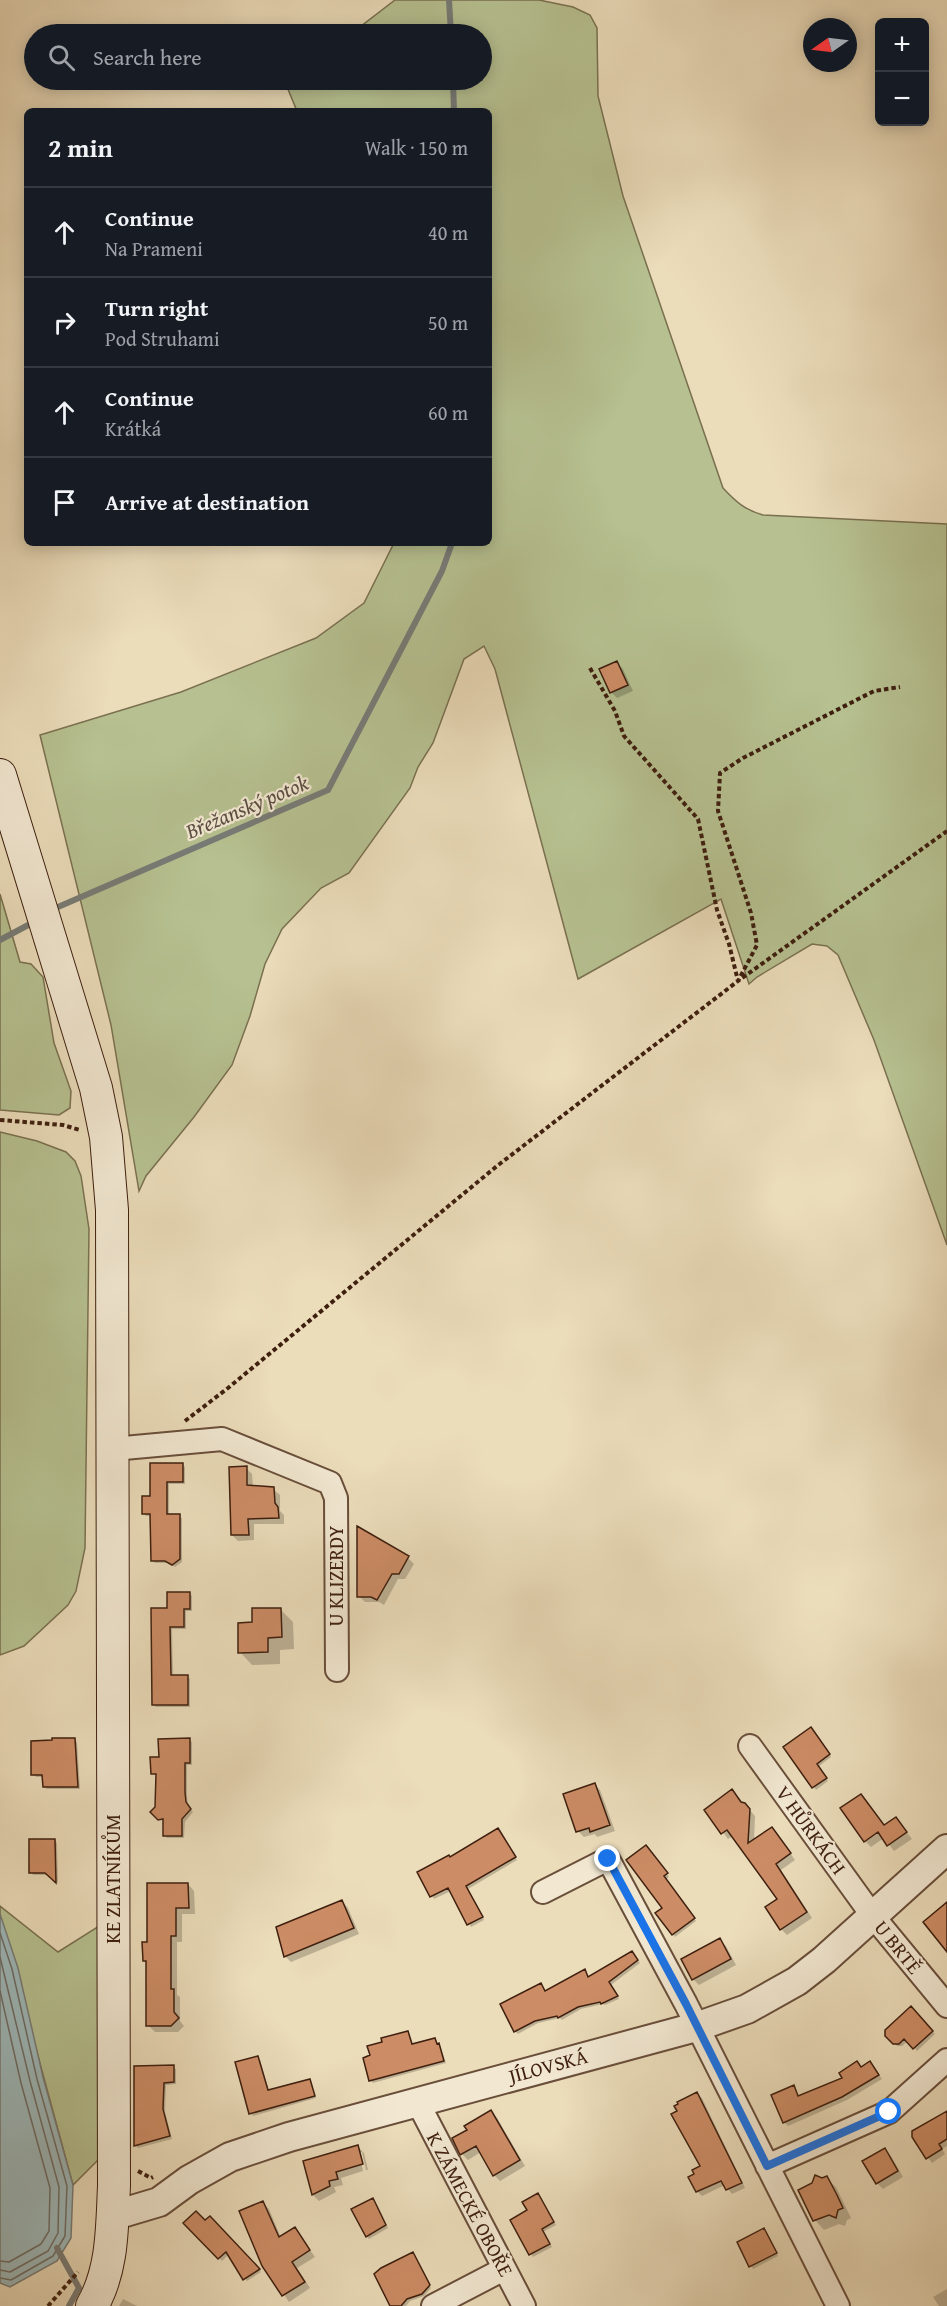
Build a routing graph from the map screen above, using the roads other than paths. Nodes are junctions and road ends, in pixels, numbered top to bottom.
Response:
1 (0, 775) edge
2 (113, 1449) junction
3 (337, 1670) dead end
4 (750, 1746) dead end
5 (947, 1849) edge
6 (543, 1892) dead end
7 (872, 1915) junction
8 (947, 2006) edge
9 (696, 2027) junction
10 (947, 2060) edge
11 (417, 2101) junction
12 (767, 2166) junction
13 (112, 2216) junction
14 (504, 2269) junction
15 (92, 2306) edge
16 (433, 2306) edge
17 (524, 2306) edge
18 (838, 2306) edge

1 - 2 main road, KE ZLATNÍKŮM
2 - 3 street, U KLIZERDY
2 - 13 main road, KE ZLATNÍKŮM
4 - 7 street, V HŮRKÁCH
5 - 7 street, JÍLOVSKÁ
6 - 9 street
7 - 8 street, U BRTĚ
7 - 9 street, JÍLOVSKÁ
9 - 11 street, JÍLOVSKÁ
9 - 12 street
10 - 12 street
11 - 13 street, JÍLOVSKÁ
11 - 14 street, K ZÁMECKÉ OBOŘE
12 - 18 street
13 - 15 main road, KE ZLATNÍKŮM
14 - 16 street
14 - 17 street, K ZÁMECKÉ OBOŘE

